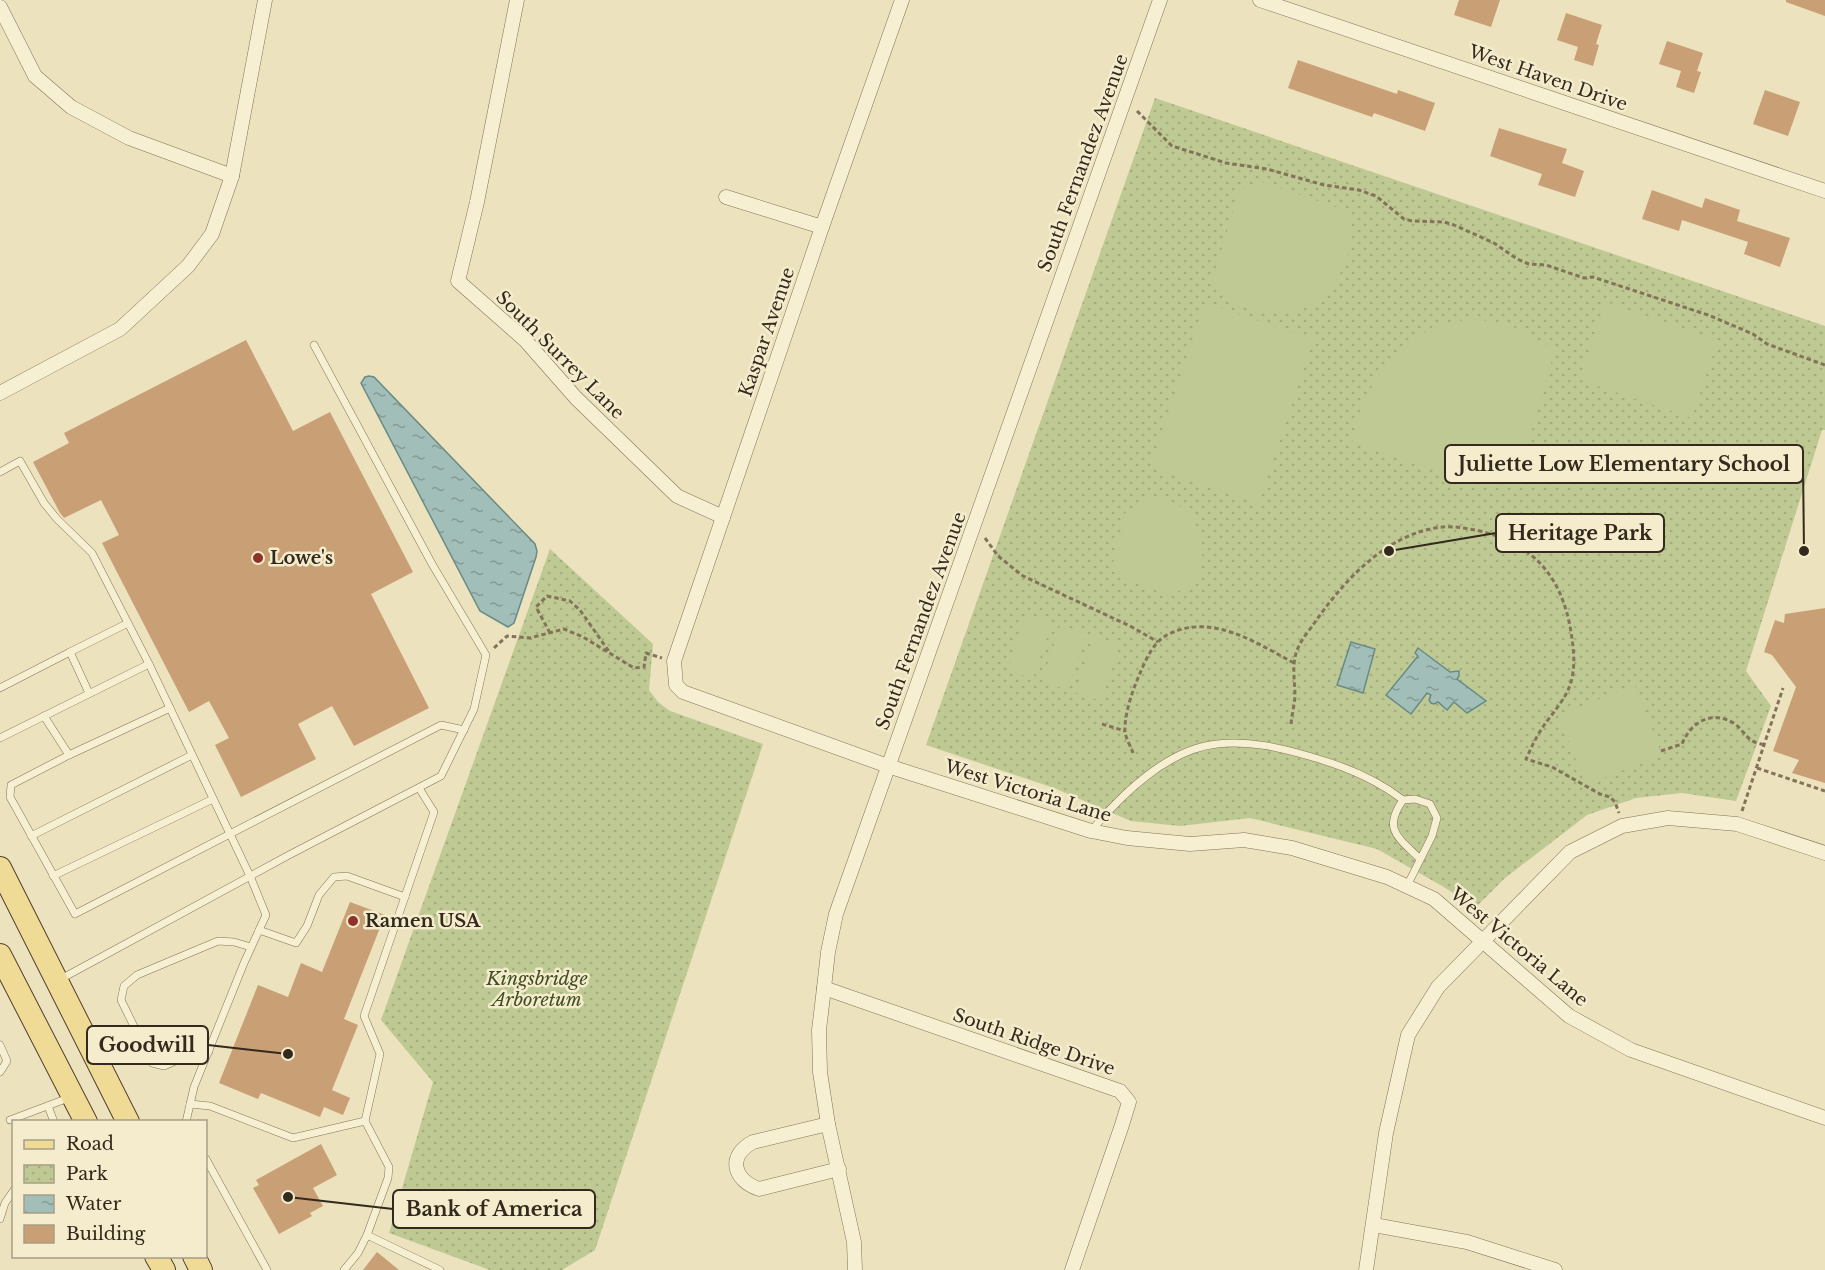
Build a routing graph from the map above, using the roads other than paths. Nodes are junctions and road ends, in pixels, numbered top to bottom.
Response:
1 (265, 0) edge
2 (517, 0) edge
3 (1160, 0) edge
4 (1260, 0) edge
5 (900, 1) edge
6 (0, 7) edge
7 (232, 176) junction
8 (1825, 191) edge
9 (726, 197) dead end
10 (822, 227) junction
11 (314, 345) dead end
12 (0, 393) edge
13 (0, 472) edge
14 (723, 517) junction
15 (128, 623) junction
16 (70, 652) junction
17 (149, 664) junction
18 (675, 678) joint
19 (0, 688) edge
20 (89, 693) junction
21 (170, 708) junction
22 (44, 716) junction
23 (464, 730) junction
24 (0, 738) edge
25 (69, 754) junction
26 (192, 755) junction
27 (888, 766) junction
28 (419, 788) junction
29 (213, 799) junction
30 (1403, 800) junction
31 (1091, 831) junction
32 (230, 835) junction
33 (31, 836) junction
34 (1825, 853) edge
35 (1420, 859) junction
36 (0, 868) edge
37 (53, 876) junction
38 (250, 876) junction
39 (1407, 886) junction
40 (405, 897) junction
41 (259, 930) junction
42 (1481, 941) junction
43 (251, 947) junction
44 (2, 966) edge
45 (57, 981) junction
46 (824, 988) junction
47 (0, 1045) edge
48 (209, 1051) junction
49 (0, 1072) edge
50 (74, 1096) junction
51 (190, 1104) junction
52 (48, 1106) junction
53 (1825, 1118) edge
54 (10, 1120) dead end
55 (53, 1120) edge
56 (85, 1120) edge
57 (127, 1120) edge
58 (186, 1120) edge
59 (364, 1121) junction
60 (828, 1124) junction
61 (207, 1161) edge
62 (839, 1169) junction
63 (12, 1193) edge
64 (0, 1219) edge
65 (1374, 1225) junction
66 (367, 1236) junction
67 (267, 1270) edge
68 (344, 1270) edge
69 (440, 1270) edge
70 (855, 1270) edge
71 (1072, 1270) edge
72 (1366, 1270) edge
73 (1555, 1270) edge

1 - 7 street
2 - 14 street, South Surrey Lane
3 - 27 street, South Fernandez Avenue
4 - 8 street, West Haven Drive
5 - 10 street, Kaspar Avenue
6 - 7 street
7 - 12 street
9 - 10 street
10 - 14 street, Kaspar Avenue
11 - 23 lane
13 - 15 lane
14 - 18 street, Kaspar Avenue
15 - 16 lane
15 - 17 lane
16 - 19 lane
16 - 20 lane
17 - 20 lane
17 - 21 lane
18 - 27 street, West Victoria Lane
20 - 22 lane
21 - 25 lane
21 - 26 lane
22 - 24 lane
22 - 25 lane
23 - 28 lane
23 - 32 lane
25 - 33 lane
26 - 29 lane
26 - 33 lane
27 - 31 street, West Victoria Lane
27 - 46 street, South Fernandez Avenue
28 - 38 lane
28 - 40 lane
29 - 32 lane
29 - 37 lane
30 - 31 lane
30 - 35 lane
30 - 35 lane
31 - 39 street, West Victoria Lane
32 - 37 lane
32 - 38 lane
33 - 37 lane
34 - 42 street
35 - 39 lane
36 - 45 main road
38 - 41 lane
38 - 45 lane
39 - 42 street, West Victoria Lane
40 - 41 lane
40 - 59 lane
41 - 43 lane
42 - 53 street, West Victoria Lane
42 - 65 street
43 - 48 lane
43 - 48 lane
44 - 50 main road
45 - 57 main road
46 - 60 street, South Fernandez Avenue
46 - 71 street, South Ridge Drive
47 - 49 lane
48 - 51 lane
50 - 52 lane
50 - 56 main road
51 - 58 lane
51 - 59 lane
52 - 54 lane
52 - 55 lane
59 - 66 lane
60 - 62 street, South Fernandez Avenue
60 - 62 street
61 - 67 lane
62 - 70 street, South Fernandez Avenue
63 - 64 lane
65 - 72 street
65 - 73 street
66 - 68 lane
66 - 69 lane

